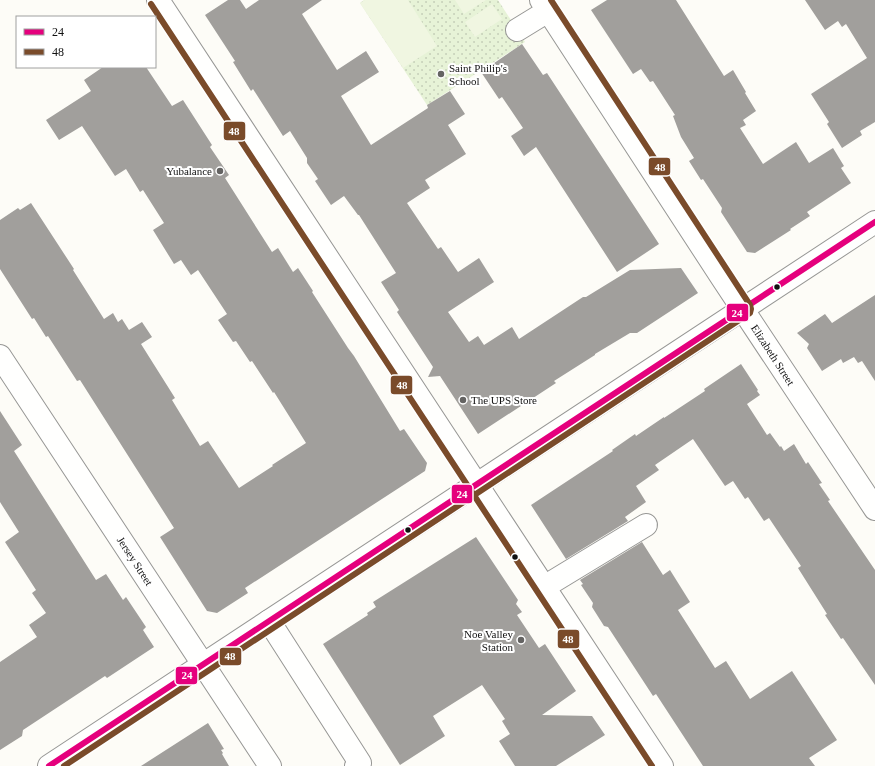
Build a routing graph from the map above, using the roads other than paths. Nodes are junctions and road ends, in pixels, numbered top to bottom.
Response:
1 (158, 0) edge
2 (545, 5) edge
3 (517, 30) dead end
4 (875, 222) edge
5 (743, 309) junction
6 (0, 356) edge
7 (476, 485) junction
8 (875, 509) edge
9 (646, 525) dead end
10 (544, 587) junction
11 (268, 621) junction
12 (203, 665) junction
13 (49, 766) edge
14 (270, 766) edge
15 (356, 766) edge
16 (662, 766) edge

1 - 7 street
2 - 3 street
2 - 5 street, Elizabeth Street
4 - 5 street
5 - 7 street
5 - 8 street, Elizabeth Street
6 - 12 street, Jersey Street
7 - 10 street
7 - 11 street
9 - 10 street
10 - 16 street
11 - 12 street
11 - 15 street
12 - 13 street
12 - 14 street, Jersey Street

